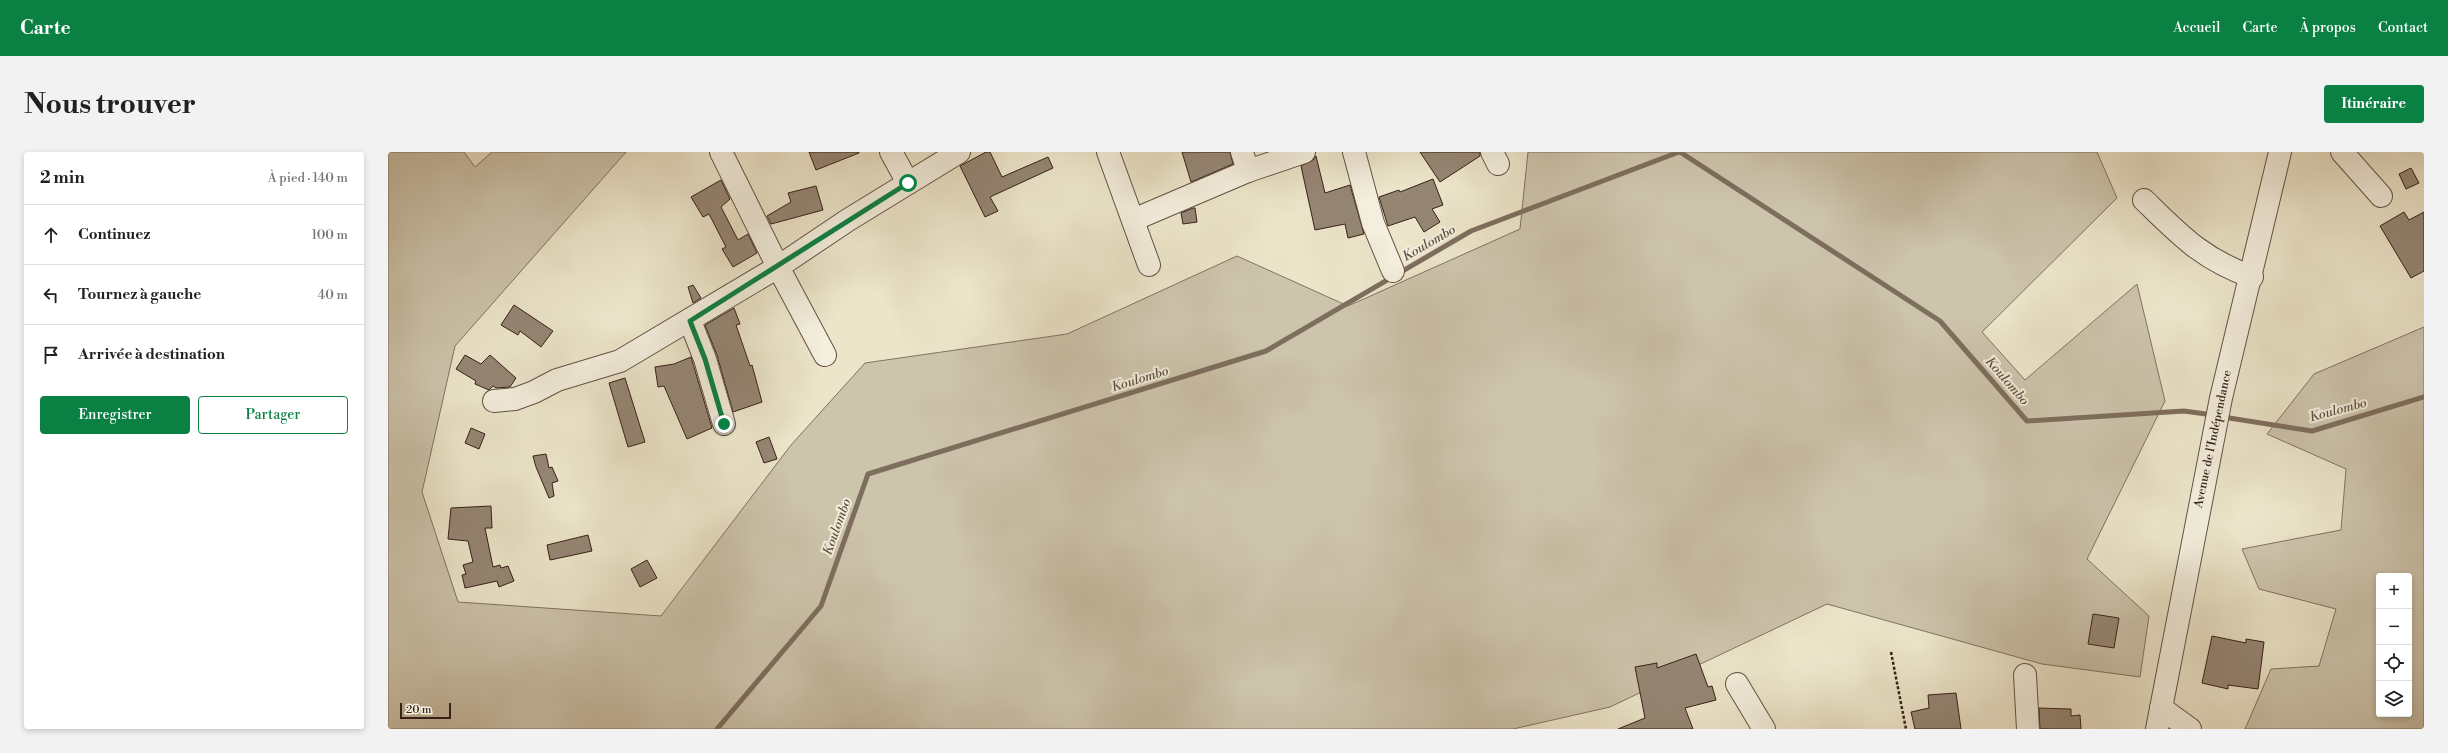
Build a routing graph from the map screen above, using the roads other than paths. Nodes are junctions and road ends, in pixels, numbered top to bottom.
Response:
1 (721, 152) edge
2 (891, 152) edge
3 (959, 152) edge
4 (1108, 152) edge
5 (1304, 152) edge
6 (1354, 152) edge
7 (2280, 152) edge
8 (2342, 152) edge
9 (1245, 162) edge
10 (908, 183) junction
11 (2381, 196) dead end
12 (2144, 200) dead end
13 (1133, 220) junction
14 (1149, 265) dead end
15 (778, 266) junction
16 (1393, 271) dead end
17 (2252, 277) junction
18 (690, 321) junction
19 (825, 355) dead end
20 (494, 401) dead end
21 (724, 424) dead end
22 (2025, 675) dead end
23 (1737, 684) dead end
24 (2159, 719) edge
25 (1764, 729) edge
26 (2028, 729) edge
27 (2190, 729) edge

1 - 15 street
2 - 10 street
3 - 10 street
4 - 13 street
5 - 9 street
6 - 16 street
7 - 17 street, Avenue de l'Indépendance
8 - 11 street
9 - 13 street
10 - 15 street
12 - 17 street
13 - 14 street
15 - 18 street
15 - 19 street
17 - 24 street, Avenue de l'Indépendance
18 - 20 street
18 - 21 street
22 - 26 street
23 - 25 street
24 - 27 street

